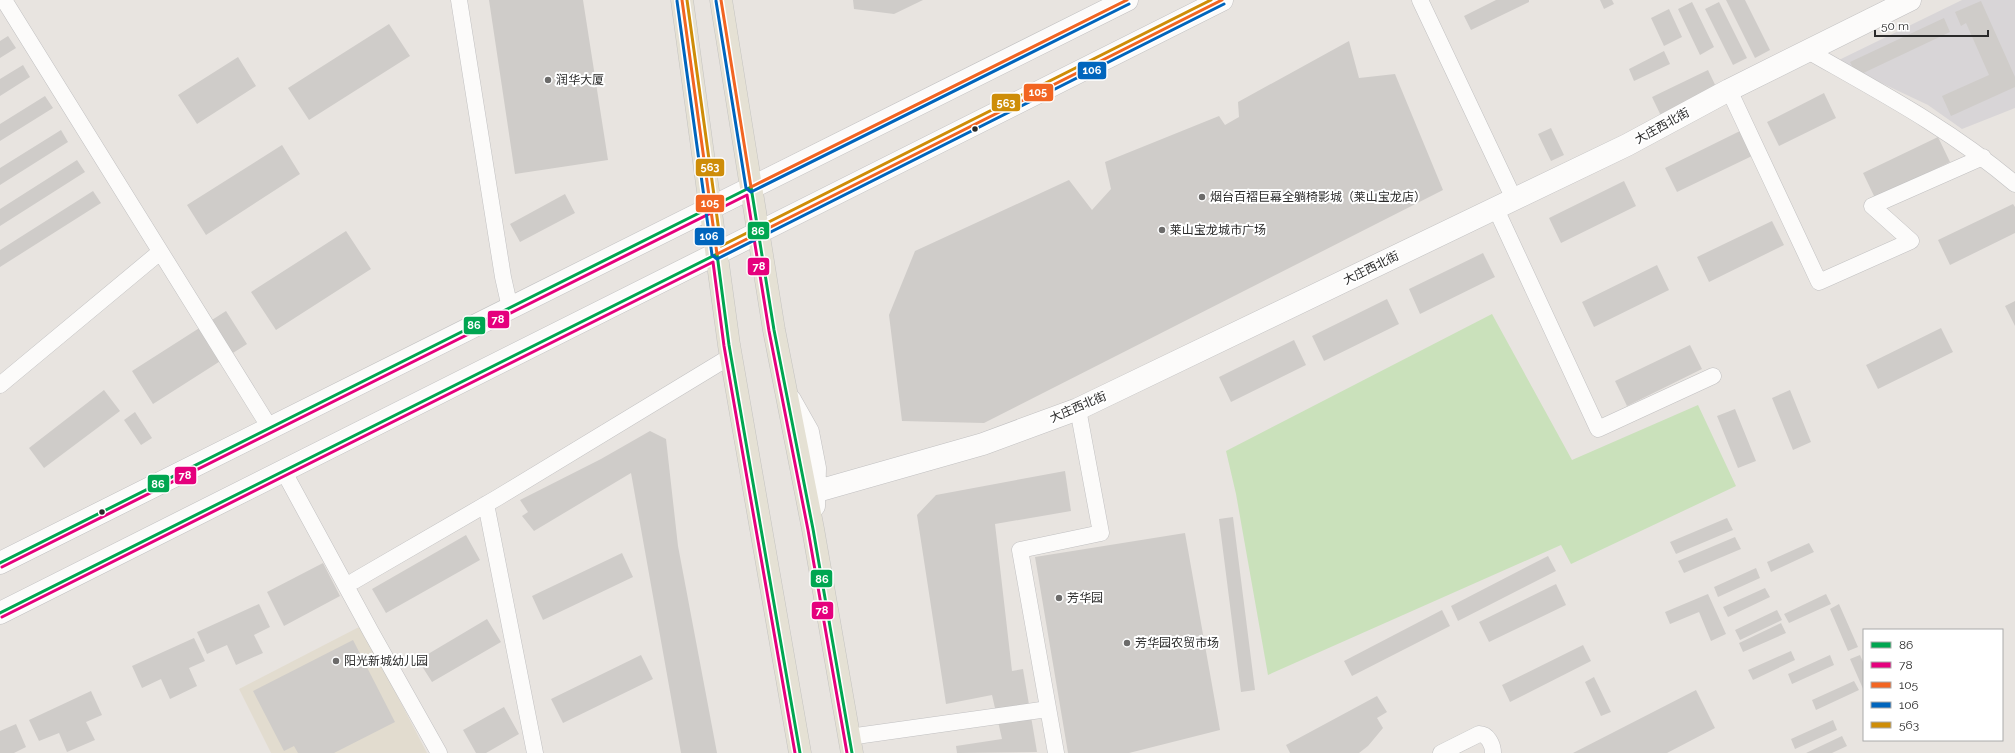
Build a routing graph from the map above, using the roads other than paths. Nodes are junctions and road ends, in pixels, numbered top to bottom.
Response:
1 (4, 0) edge
2 (459, 0) edge
3 (682, 0) edge
4 (721, 0) edge
5 (1222, 0) edge
6 (1420, 0) edge
7 (1910, 0) edge
8 (1120, 2) edge
9 (1808, 51) junction
10 (1729, 90) junction
11 (1983, 157) junction
12 (2015, 184) edge
13 (751, 188) junction
14 (1505, 204) junction
15 (710, 208) junction
16 (759, 233) junction
17 (160, 252) junction
18 (716, 254) junction
19 (510, 308) junction
20 (731, 356) junction
21 (1713, 376) dead end
22 (0, 385) edge
23 (786, 394) junction
24 (1078, 409) junction
25 (270, 428) junction
26 (284, 472) junction
27 (814, 492) junction
28 (486, 504) junction
29 (813, 529) junction
30 (0, 563) edge
31 (354, 581) dead end
32 (0, 613) edge
33 (1048, 709) junction
34 (850, 745) edge
35 (439, 753) edge
36 (535, 753) edge
37 (800, 753) edge
38 (1056, 753) edge
39 (1441, 753) edge
40 (1493, 753) edge

1 - 17 street
2 - 19 street
3 - 15 main road
4 - 13 main road
5 - 16 main road
6 - 14 street
7 - 9 main road, 大庄西北街
8 - 13 main road
9 - 10 main road, 大庄西北街
9 - 11 street
10 - 11 street
10 - 14 main road, 大庄西北街
11 - 12 street
13 - 15 main road
13 - 16 main road
14 - 21 street
14 - 24 main road, 大庄西北街
15 - 18 main road
15 - 19 main road
16 - 18 main road
16 - 23 main road
17 - 22 street
17 - 25 street
18 - 20 main road
18 - 26 main road
19 - 25 main road
20 - 28 street
20 - 37 main road
23 - 27 main road
23 - 29 main road
24 - 27 main road, 大庄西北街
24 - 33 street
25 - 30 main road
26 - 32 main road
26 - 35 street
27 - 29 main road
28 - 31 street
28 - 36 street
29 - 34 main road
33 - 34 street
33 - 38 street
39 - 40 street

